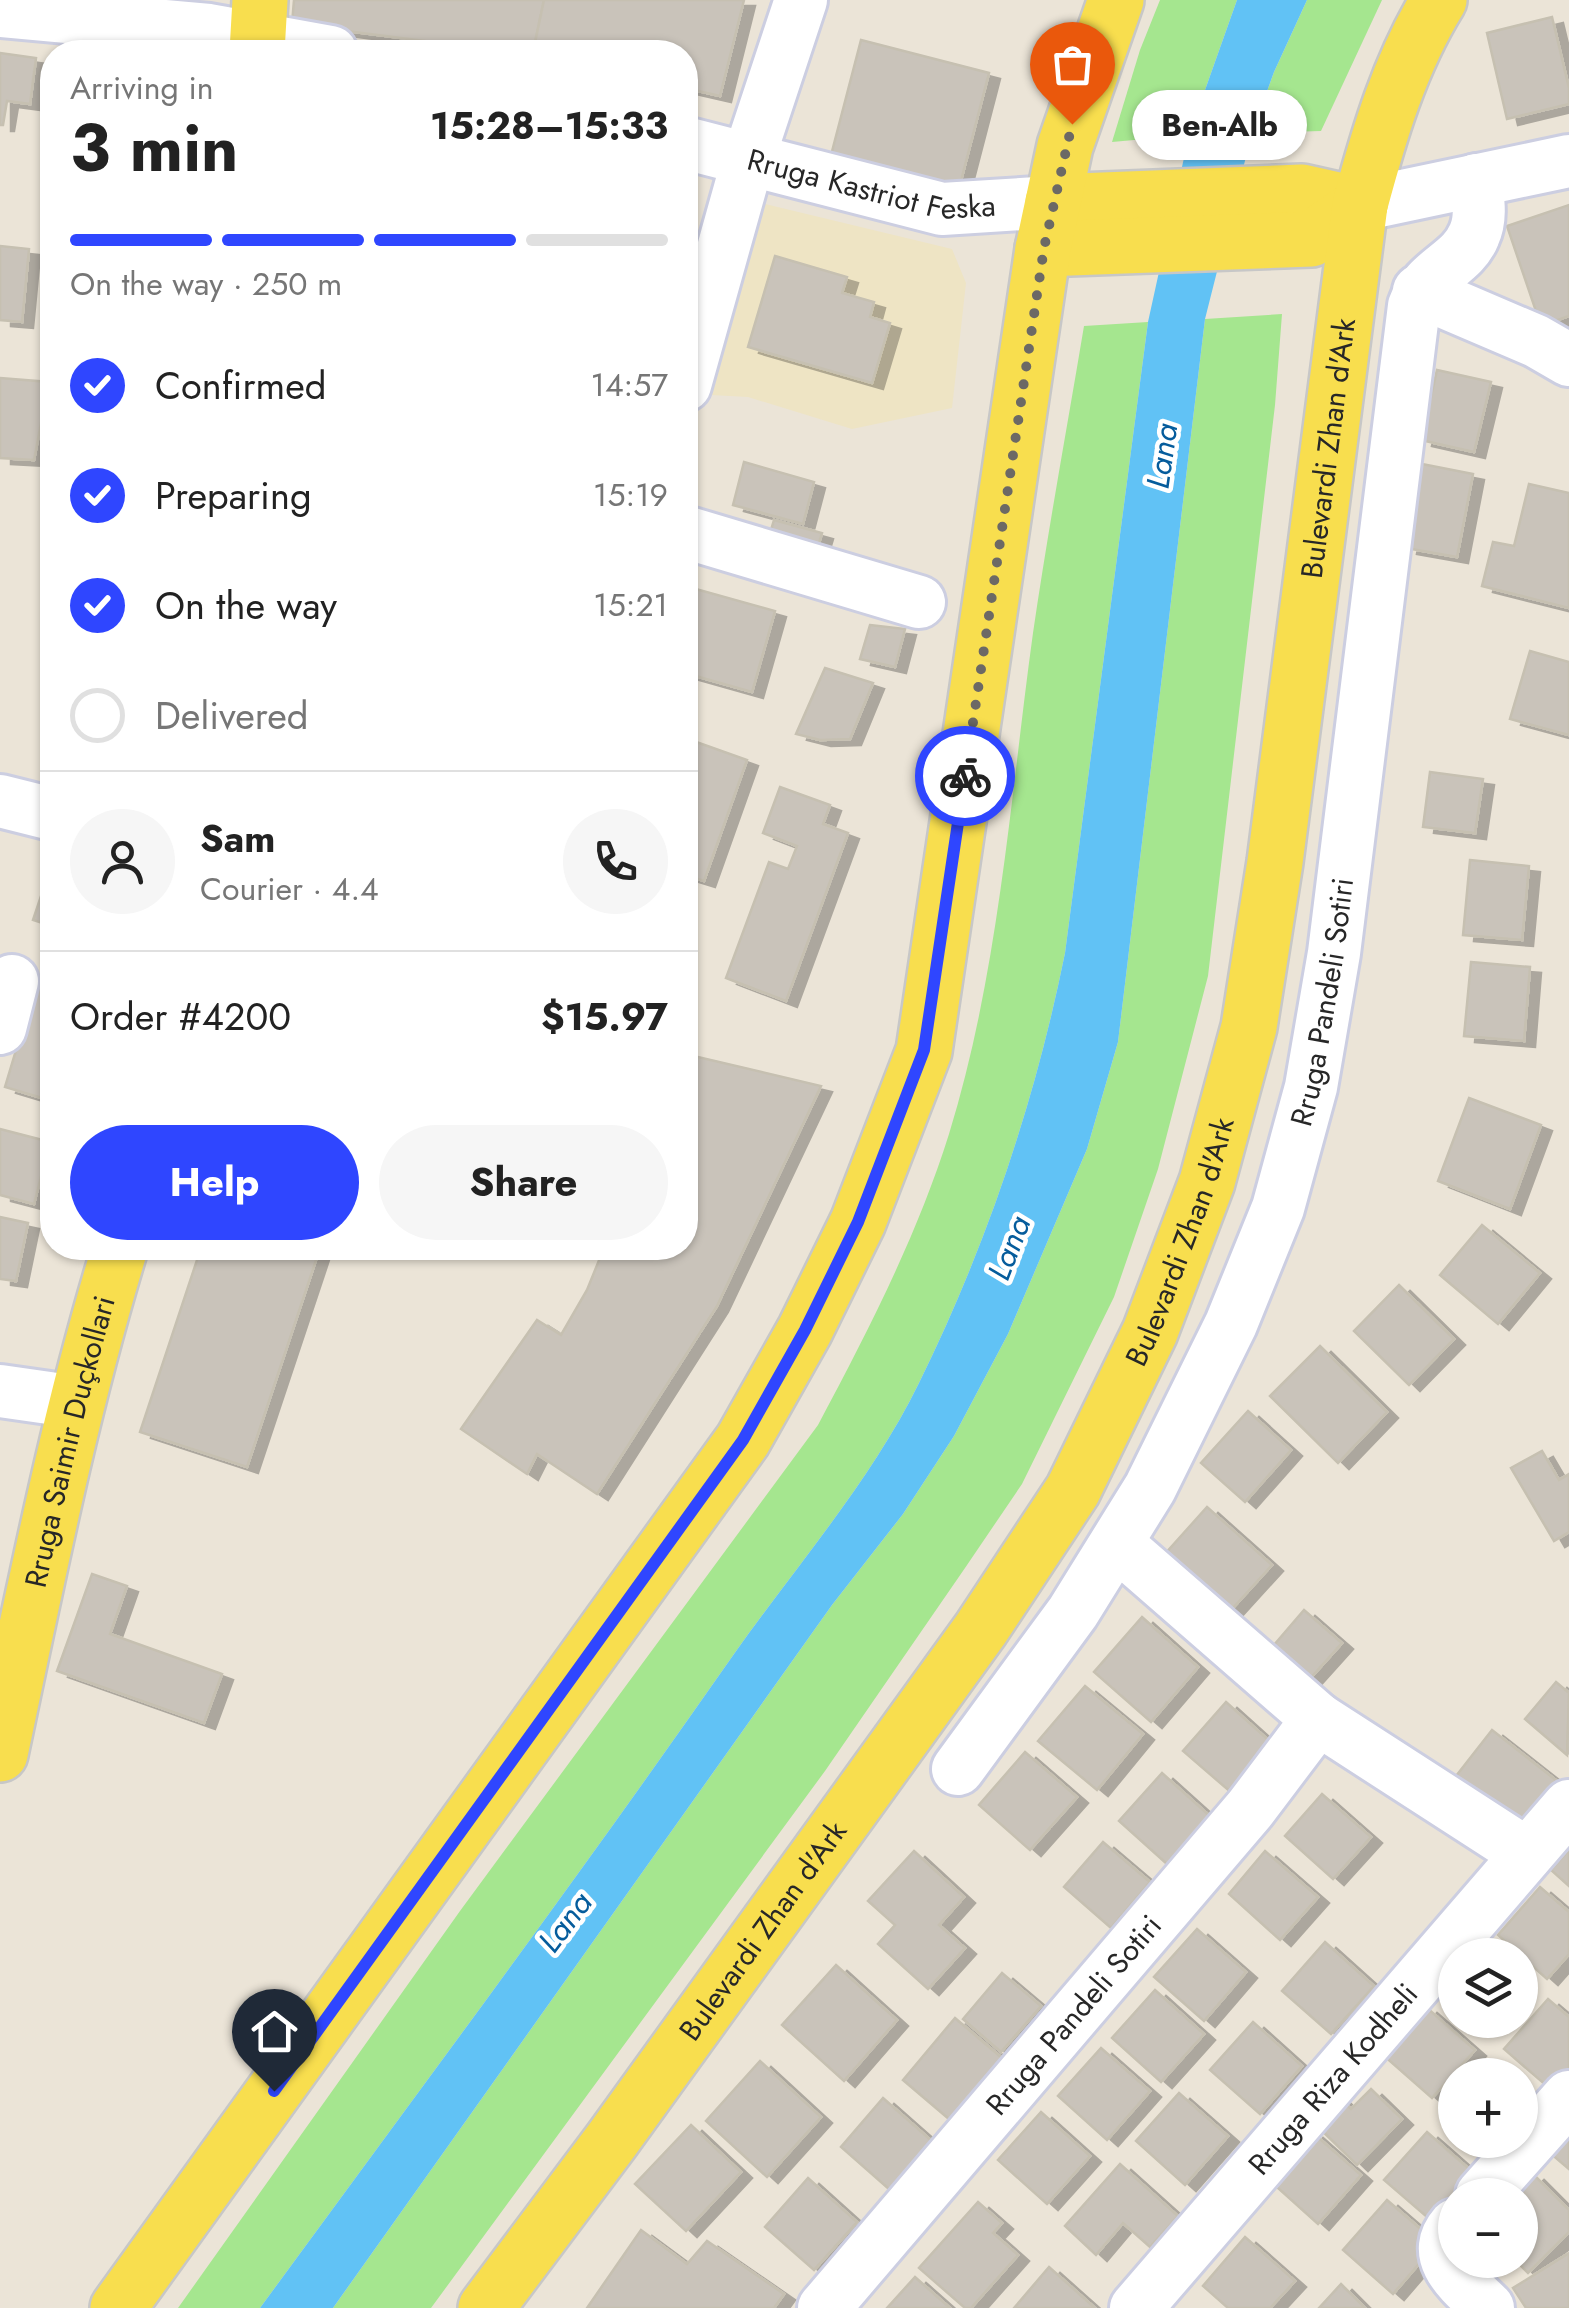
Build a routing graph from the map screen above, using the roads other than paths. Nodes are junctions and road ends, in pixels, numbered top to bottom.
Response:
1 (801, 0) edge
2 (1116, 0) edge
3 (1438, 0) edge
4 (0, 11) edge
5 (258, 30) edge
6 (291, 40) edge
7 (698, 147) edge
8 (748, 160) junction
9 (1569, 161) edge
10 (1476, 180) junction
11 (1360, 204) junction
12 (1075, 224) junction
13 (1419, 291) junction
14 (698, 339) edge
15 (1569, 360) edge
16 (698, 536) edge
17 (919, 602) dead end
18 (0, 802) edge
19 (40, 811) edge
20 (117, 1260) edge
21 (0, 1391) edge
22 (76, 1402) junction
23 (1116, 1544) junction
24 (1318, 1719) junction
25 (0, 1754) edge
26 (958, 1769) dead end
27 (1569, 1806) edge
28 (1527, 1854) junction
29 (1569, 2097) edge
30 (1497, 2178) edge
31 (1458, 2278) edge
32 (118, 2308) edge
33 (486, 2308) edge
34 (824, 2308) edge
35 (1136, 2308) edge
36 (1488, 2308) edge

1 - 8 street
2 - 12 main road
3 - 11 main road, Bulevardi Zhan d'Ark
4 - 5 street
5 - 6 street
7 - 8 street, Rruga Kastriot Feska
8 - 12 street, Rruga Kastriot Feska
8 - 14 street
9 - 10 street
10 - 11 street
10 - 13 street
11 - 12 main road, Rruga Kastriot Feska
11 - 33 main road, Bulevardi Zhan d'Ark
12 - 32 main road
13 - 15 street
13 - 23 street, Rruga Pandeli Sotiri
16 - 17 street
18 - 19 street
20 - 22 main road, Rruga Saimir Duçkollari
21 - 22 street
22 - 25 main road, Rruga Saimir Duçkollari
23 - 24 street
23 - 26 street, Rruga Pandeli Sotiri
24 - 28 street
24 - 34 street, Rruga Pandeli Sotiri
27 - 28 street, Rruga Riza Kodheli
28 - 35 street, Rruga Riza Kodheli
29 - 30 street
31 - 36 street

